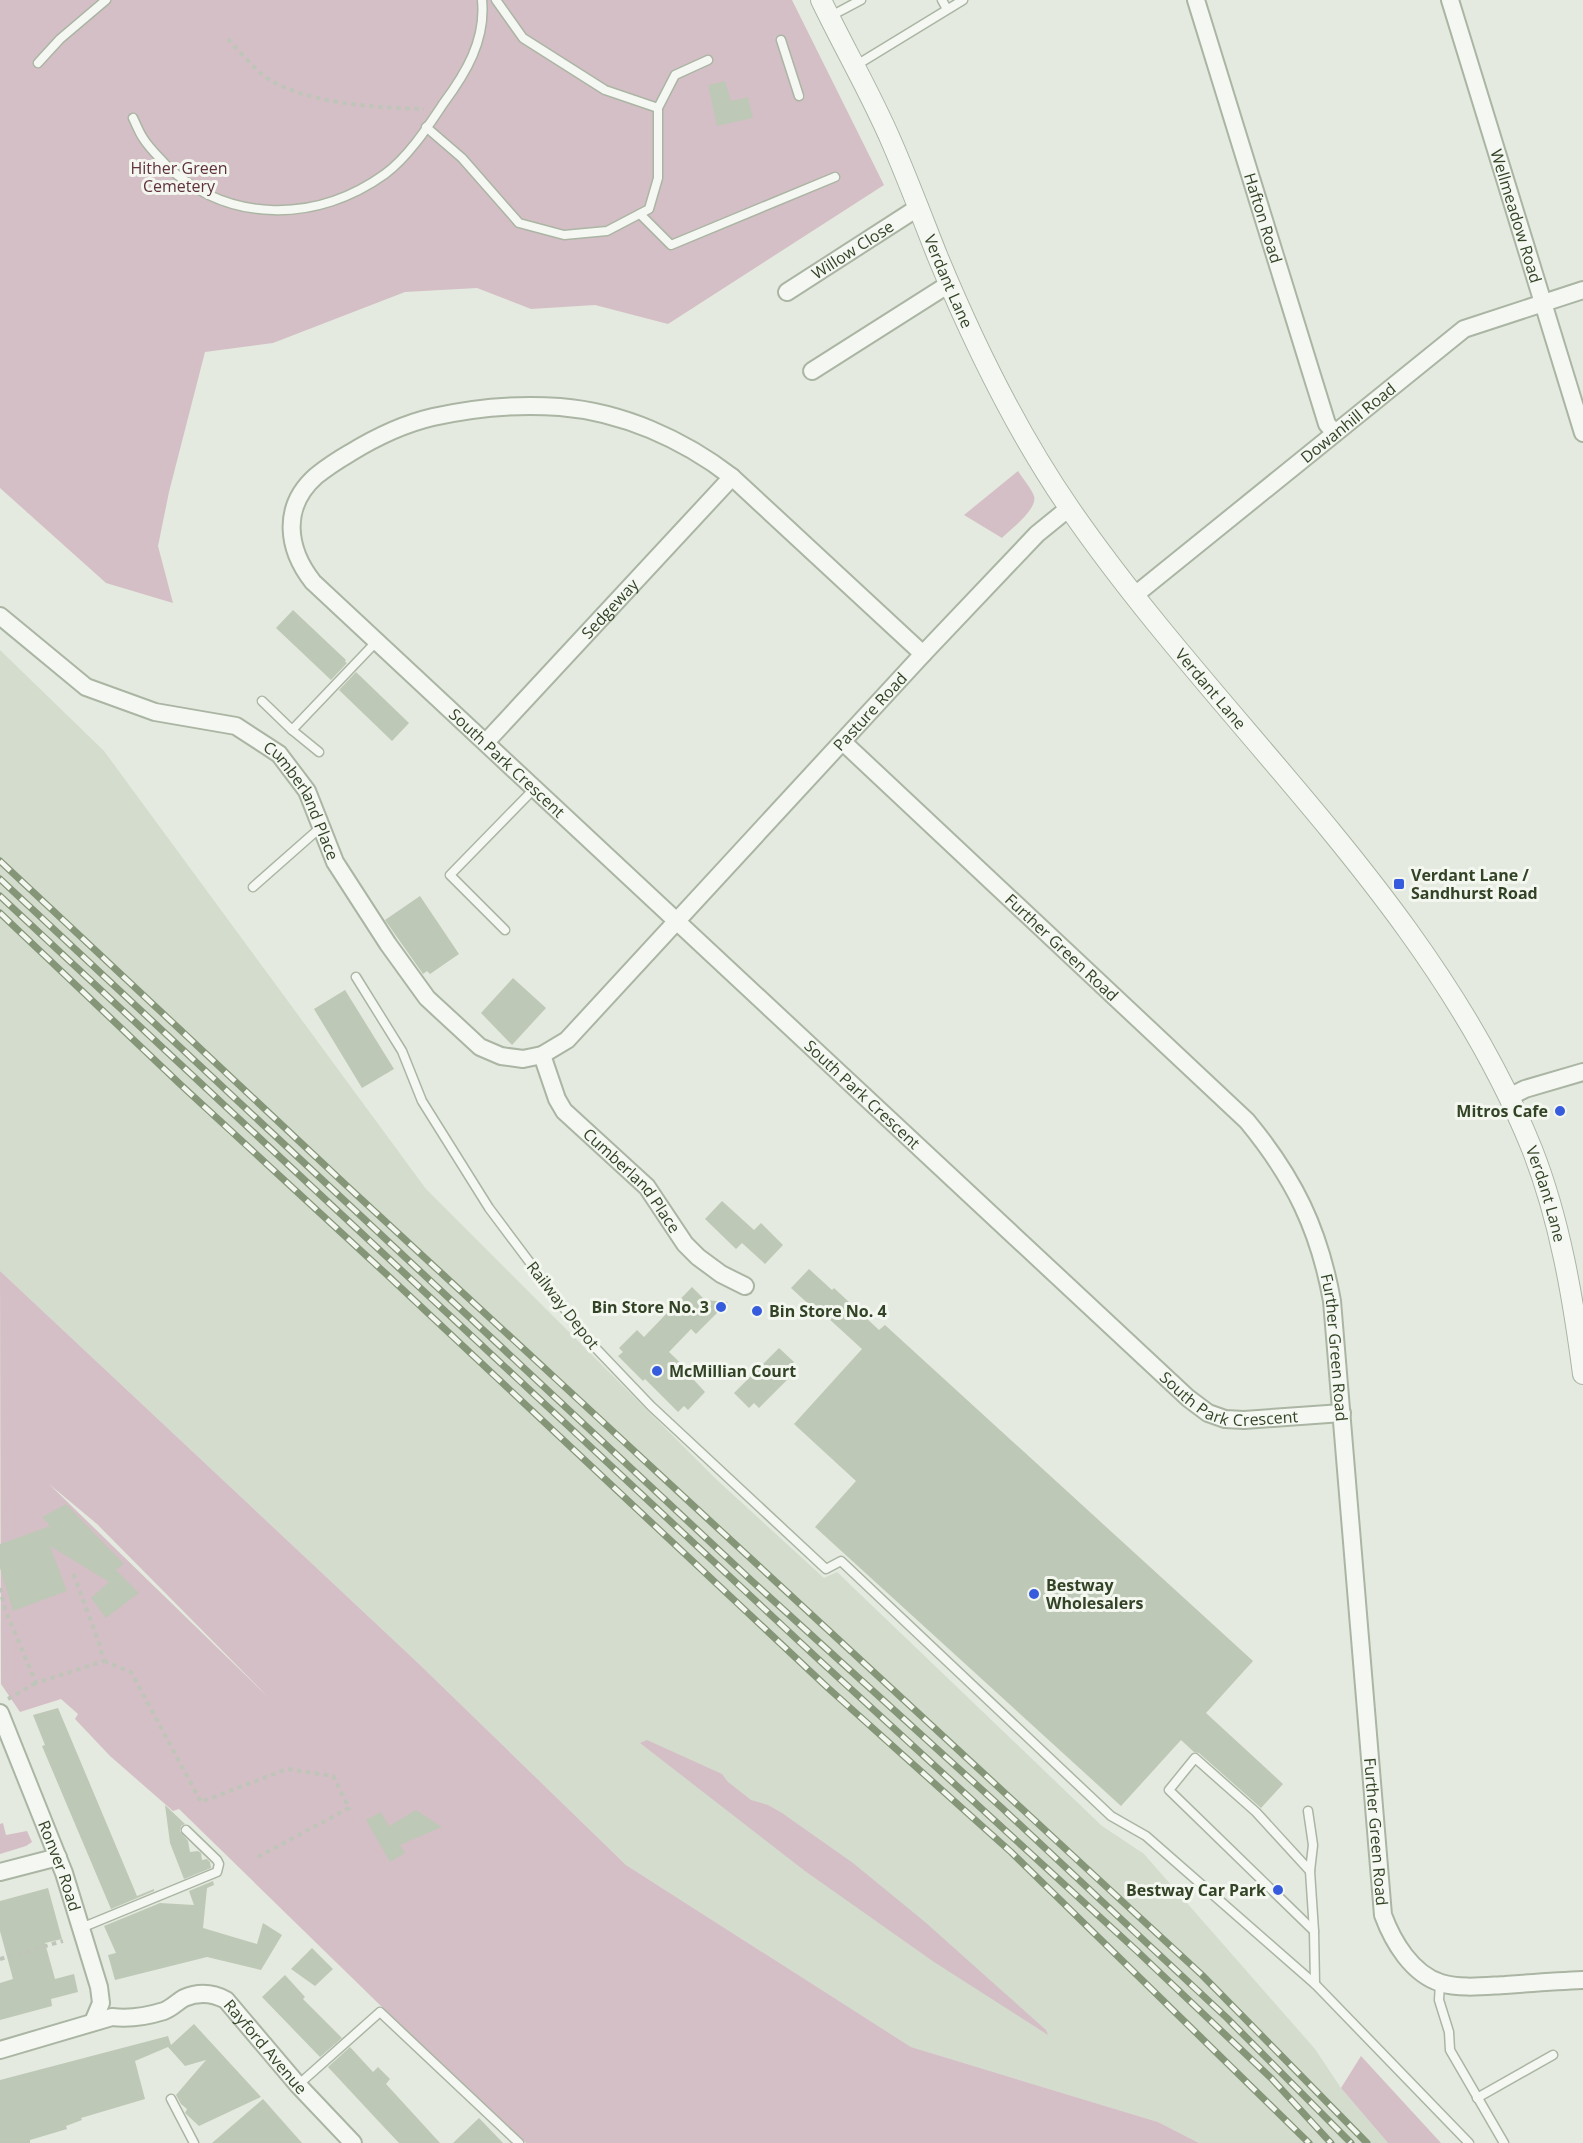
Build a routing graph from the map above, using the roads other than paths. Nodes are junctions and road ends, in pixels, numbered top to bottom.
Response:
1 (106, 0) edge
2 (482, 0) edge
3 (496, 0) edge
4 (861, 0) edge
5 (942, 0) edge
6 (963, 0) edge
7 (1196, 0) edge
8 (1450, 0) edge
9 (825, 9) edge
10 (947, 9) junction
11 (781, 40) dead end
12 (708, 60) dead end
13 (38, 63) dead end
14 (854, 66) junction
15 (799, 96) dead end
16 (658, 108) junction
17 (133, 118) dead end
18 (426, 127) junction
19 (835, 177) dead end
20 (919, 207) junction
21 (640, 214) junction
22 (949, 284) junction
23 (1583, 290) edge
24 (787, 292) dead end
25 (1543, 303) junction
26 (812, 371) dead end
27 (1335, 433) junction
28 (1583, 433) edge
29 (732, 477) junction
30 (1069, 508) junction
31 (1135, 595) junction
32 (0, 616) edge
33 (377, 640) junction
34 (923, 654) junction
35 (262, 701) dead end
36 (292, 730) junction
37 (486, 742) junction
38 (843, 742) junction
39 (319, 752) dead end
40 (535, 788) junction
41 (321, 827) junction
42 (253, 886) dead end
43 (677, 922) junction
44 (505, 930) dead end
45 (356, 977) dead end
46 (542, 1055) junction
47 (1583, 1072) edge
48 (1509, 1097) junction
49 (744, 1286) dead end
50 (1583, 1374) edge
51 (1342, 1413) junction
52 (0, 1713) edge
53 (1308, 1811) dead end
54 (186, 1830) dead end
55 (58, 1857) junction
56 (1310, 1871) junction
57 (0, 1872) edge
58 (81, 1928) junction
59 (1314, 1931) junction
60 (1583, 1980) edge
61 (1315, 1984) junction
62 (1447, 1984) junction
63 (93, 2022) junction
64 (0, 2050) edge
65 (1553, 2055) dead end
66 (298, 2085) junction
67 (1477, 2097) junction
68 (171, 2099) dead end
69 (194, 2143) edge
70 (353, 2143) edge
71 (519, 2143) edge
72 (1469, 2143) edge
73 (1504, 2143) edge

1 - 13 lane
2 - 18 lane
3 - 16 lane
4 - 9 lane
5 - 10 lane
6 - 10 lane
7 - 27 street, Hafton Road
8 - 25 street, Wellmeadow Road
9 - 14 street, Verdant Lane
10 - 14 lane
11 - 15 lane
12 - 16 lane
14 - 20 street, Verdant Lane
16 - 21 lane
17 - 18 lane
18 - 21 lane
19 - 21 lane
20 - 22 street, Verdant Lane
20 - 24 street, Willow Close
22 - 26 street
22 - 30 street, Verdant Lane
23 - 25 street, Dowanhill Road
25 - 27 street, Dowanhill Road
25 - 28 street, Wellmeadow Road
27 - 31 street, Dowanhill Road
29 - 33 street, South Park Crescent
29 - 34 street, South Park Crescent
29 - 37 street, Sedgeway
30 - 31 street, Verdant Lane
30 - 34 street, Pasture Road
31 - 48 street, Verdant Lane
32 - 41 street, Cumberland Place
33 - 36 lane
33 - 37 street, South Park Crescent
34 - 38 street, Pasture Road
35 - 36 lane
36 - 39 lane
37 - 40 street, South Park Crescent
38 - 43 street, Pasture Road
38 - 51 street, Further Green Road
40 - 43 street, South Park Crescent
40 - 44 lane
41 - 42 lane
41 - 46 street, Cumberland Place
43 - 46 street, Cumberland Place
43 - 51 street, South Park Crescent
45 - 61 lane, Railway Depot
46 - 49 street, Cumberland Place
47 - 48 street
48 - 50 street, Verdant Lane
51 - 62 street, Further Green Road
52 - 55 street, Ronver Road
53 - 56 lane
54 - 58 lane
55 - 57 street
55 - 58 street, Ronver Road
56 - 59 lane
56 - 59 lane
58 - 63 street, Ronver Road
59 - 61 lane
60 - 62 street
61 - 72 lane
62 - 67 lane
63 - 64 street, Rayford Avenue
63 - 66 street, Rayford Avenue
65 - 67 lane
66 - 70 street, Rayford Avenue
66 - 71 lane
67 - 73 lane
68 - 69 lane

